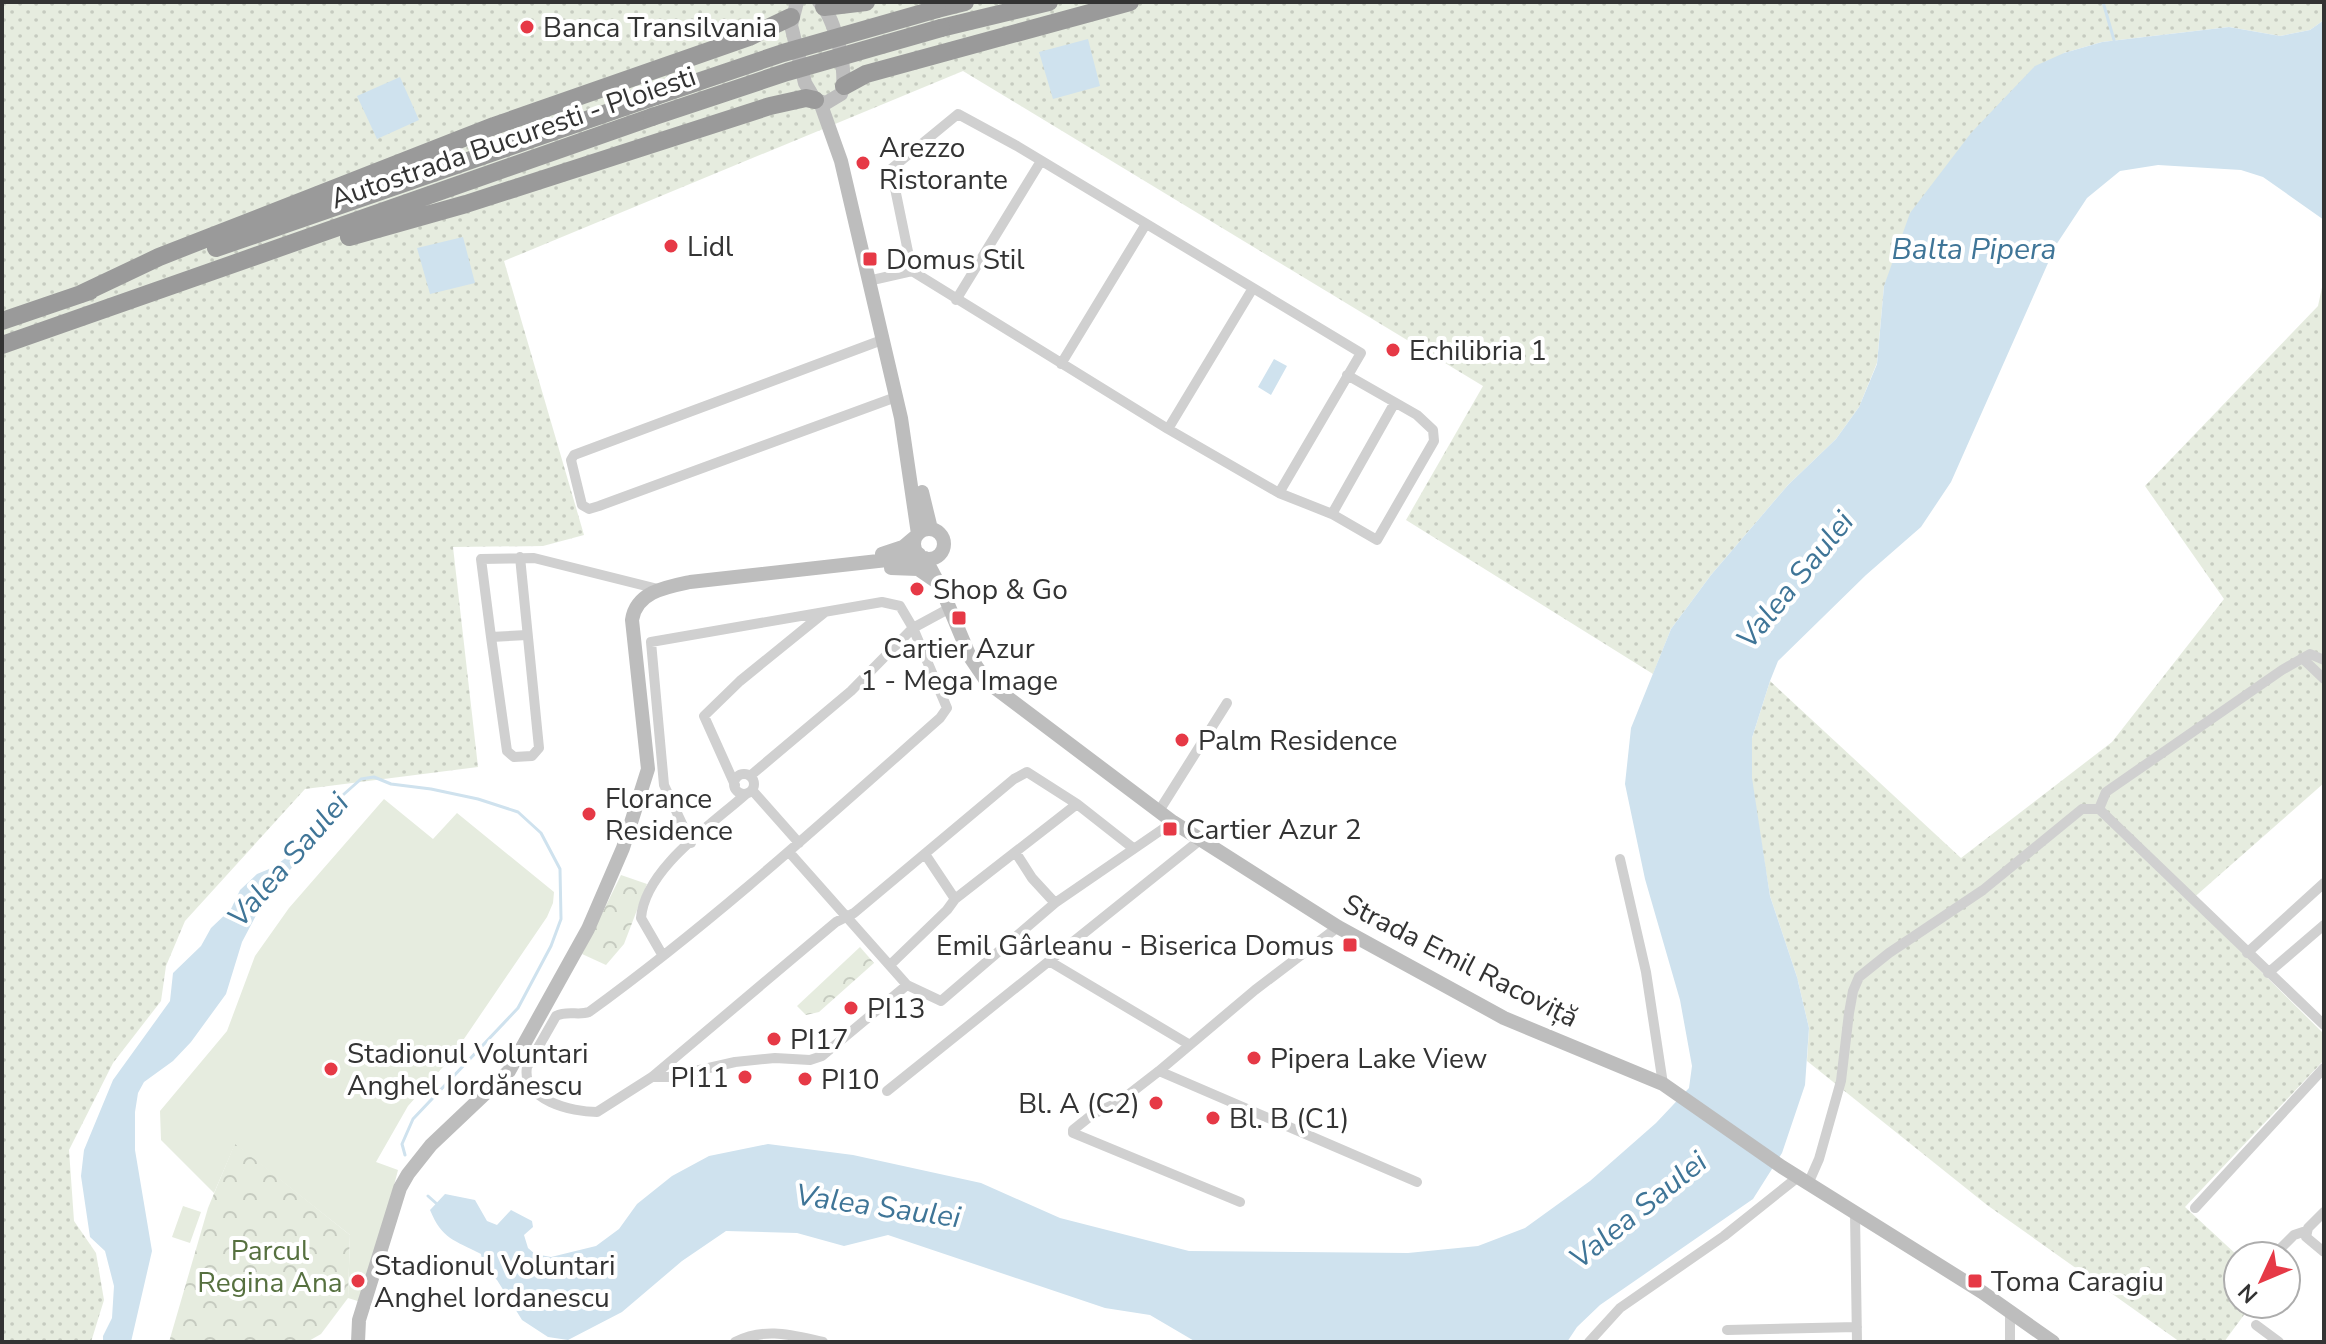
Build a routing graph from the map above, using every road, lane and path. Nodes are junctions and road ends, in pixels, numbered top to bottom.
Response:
1 (866, 2) edge
2 (965, 2) edge
3 (1049, 2) edge
4 (1130, 2) edge
5 (808, 5) edge
6 (840, 92) junction
7 (818, 101) junction
8 (841, 161) junction
9 (1041, 161) junction
10 (1146, 224) junction
11 (230, 265) junction
12 (908, 272) junction
13 (868, 281) junction
14 (1253, 288) junction
15 (81, 294) junction
16 (956, 300) junction
17 (2, 321) edge
18 (882, 340) junction
19 (2, 345) edge
20 (1061, 364) junction
21 (1347, 375) junction
22 (896, 397) junction
23 (1394, 404) junction
24 (1168, 429) junction
25 (1279, 493) junction
26 (1332, 514) junction
27 (922, 533) junction
28 (927, 556) junction
29 (520, 557) junction
30 (808, 568) junction
31 (939, 585) junction
32 (658, 589) junction
33 (950, 608) junction
34 (826, 611) junction
35 (913, 628) junction
36 (527, 635) junction
37 (491, 637) junction
38 (2302, 658) junction
39 (2324, 660) edge
40 (2324, 679) edge
41 (1227, 703) dead end
42 (750, 776) junction
43 (735, 785) junction
44 (749, 792) junction
45 (1077, 804) junction
46 (2099, 809) junction
47 (1159, 811) junction
48 (1173, 822) junction
49 (1200, 840) junction
50 (691, 843) junction
51 (799, 843) junction
52 (1133, 848) junction
53 (789, 852) junction
54 (1016, 853) junction
55 (925, 854) junction
56 (1620, 859) dead end
57 (2324, 883) edge
58 (955, 899) junction
59 (1055, 903) junction
60 (846, 916) junction
61 (2324, 925) edge
62 (1338, 927) junction
63 (2247, 953) junction
64 (663, 956) junction
65 (1049, 961) junction
66 (890, 965) junction
67 (2268, 973) junction
68 (907, 985) junction
69 (2324, 1025) edge
70 (1190, 1045) junction
71 (2324, 1068) edge
72 (1159, 1071) junction
73 (652, 1077) junction
74 (1663, 1084) junction
75 (887, 1091) dead end
76 (1803, 1181) junction
77 (1417, 1182) dead end
78 (1240, 1202) dead end
79 (2195, 1208) dead end
80 (2324, 1212) edge
81 (1855, 1213) junction
82 (2306, 1231) junction
83 (2289, 1240) edge
84 (2324, 1252) edge
85 (2010, 1310) junction
86 (2256, 1325) dead end
87 (1857, 1327) junction
88 (1727, 1330) dead end
89 (777, 1337) edge
90 (358, 1342) edge
91 (735, 1342) edge
92 (823, 1342) edge
93 (1589, 1342) edge
94 (1857, 1342) edge
95 (2010, 1342) edge
96 (2053, 1342) edge
97 (2279, 1342) edge

1 - 5 highway
2 - 15 highway, Autostrada Bucuresti - Ploiesti, bridge
3 - 11 highway, Autostrada Bucuresti - Ploiesti, bridge
4 - 6 highway
5 - 6 street, Strada Emil Racoviță
5 - 7 street, Strada Emil Racoviță
5 - 15 highway
6 - 7 street
6 - 8 street, Strada Emil Racoviță
7 - 8 street, Strada Emil Racoviță
7 - 11 highway
8 - 13 street, Strada Emil Racoviță
9 - 10 street
9 - 12 street
9 - 16 street
10 - 14 street
10 - 20 street
11 - 19 highway, Autostrada Bucuresti - Ploiesti
12 - 13 street
12 - 16 street
13 - 18 street, Strada Emil Racoviță
14 - 21 street
14 - 24 street
15 - 17 highway, Autostrada Bucuresti - Ploiesti
16 - 20 street
18 - 22 street, Strada Emil Racoviță
18 - 22 street
20 - 24 street
21 - 23 street
21 - 25 street
22 - 27 street, Strada Emil Racoviță
23 - 26 street
23 - 26 street
24 - 25 street
25 - 26 street
27 - 28 street, Strada Emil Racoviță
27 - 28 street, Strada Emil Racoviță
27 - 30 street
28 - 30 street
28 - 31 street, Strada Emil Racoviță
29 - 32 street
29 - 36 street
29 - 37 street
30 - 31 street
30 - 32 street
31 - 33 street, Strada Emil Racoviță
32 - 90 street
33 - 35 street
33 - 47 street, Strada Emil Racoviță
34 - 35 street
34 - 43 street
34 - 50 street
35 - 42 street
35 - 51 street
36 - 37 street
36 - 37 street
38 - 39 street
38 - 40 street
38 - 46 street
41 - 47 street
42 - 43 street
42 - 44 street
43 - 44 street
44 - 50 street
44 - 51 street
45 - 52 street
45 - 54 street
45 - 55 street
46 - 63 street
46 - 76 street
47 - 48 street, Strada Emil Racoviță
48 - 49 street, Strada Emil Racoviță
48 - 52 street
49 - 62 street, Strada Emil Racoviță
49 - 65 street
50 - 64 street
51 - 53 street
52 - 59 street
53 - 60 street
53 - 64 street
54 - 58 street
54 - 59 street
55 - 58 street
55 - 60 street
56 - 74 street
57 - 63 street
58 - 66 street
59 - 68 street
60 - 66 street
60 - 73 street
61 - 67 street
62 - 70 street
62 - 74 street, Strada Emil Racoviță
63 - 67 street
64 - 73 street
65 - 70 street
65 - 75 street
66 - 68 street
67 - 69 street
68 - 73 street
70 - 72 street
71 - 79 street
72 - 77 street
72 - 78 street
74 - 76 street, Strada Emil Racoviță
76 - 81 street, Strada Emil Racoviță
76 - 93 street
80 - 82 street
81 - 85 street, Strada Emil Racoviță
81 - 87 street
82 - 83 street
82 - 84 street
85 - 95 street
85 - 96 street, Strada Emil Racoviță
86 - 97 street
87 - 88 street
87 - 94 street
89 - 91 street
89 - 92 street

